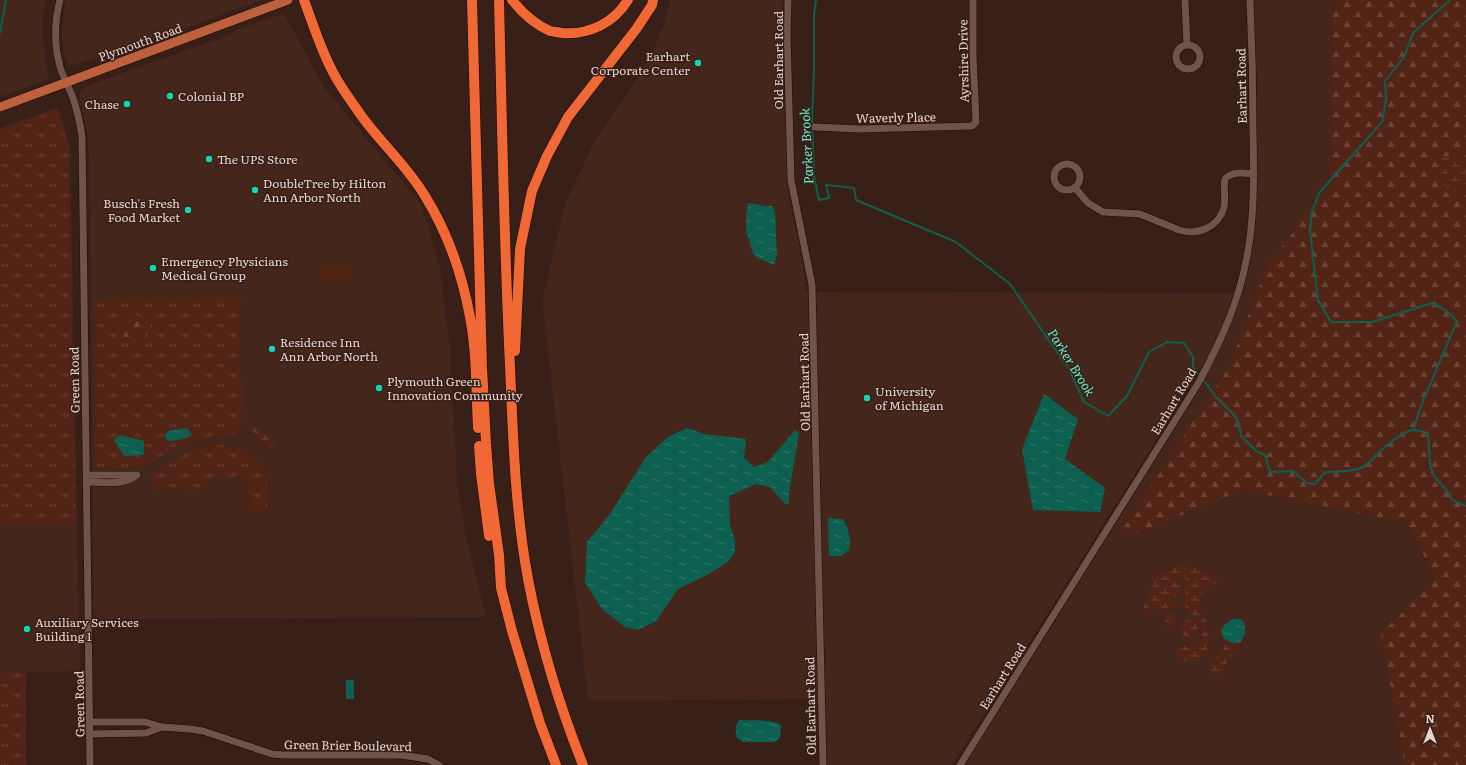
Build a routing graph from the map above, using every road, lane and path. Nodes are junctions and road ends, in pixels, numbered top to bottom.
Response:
1 (60, 0) edge
2 (288, 0) edge
3 (304, 0) edge
4 (472, 0) edge
5 (499, 0) edge
6 (512, 0) edge
7 (628, 0) edge
8 (653, 0) edge
9 (788, 0) edge
10 (973, 0) edge
11 (1185, 0) edge
12 (1250, 0) edge
13 (1187, 45) dead end
14 (66, 82) junction
15 (0, 107) edge
16 (976, 122) joint
17 (815, 127) dead end
18 (1254, 174) junction
19 (1075, 188) dead end
20 (513, 425) junction
21 (87, 478) junction
22 (501, 588) junction
23 (90, 722) junction
24 (162, 727) junction
25 (90, 734) junction
26 (90, 765) edge
27 (439, 765) edge
28 (556, 765) edge
29 (583, 765) edge
30 (823, 765) edge
31 (960, 765) edge

1 - 14 street, Green Road
2 - 14 main road, Plymouth Road
3 - 22 highway
4 - 22 highway
5 - 20 highway
6 - 7 highway
8 - 20 highway
9 - 30 street, Old Earhart Road
10 - 16 street, Ayrshire Drive
11 - 13 street
12 - 18 street, Earhart Road
14 - 15 main road, Plymouth Road
14 - 21 street, Green Road
16 - 17 street, Waverly Place
18 - 19 street
18 - 31 street, Earhart Road
20 - 29 highway
21 - 21 street
21 - 23 street, Green Road
22 - 28 highway
23 - 24 street, Green Brier Boulevard
23 - 25 street, Green Road
24 - 25 street, Green Brier Boulevard
24 - 27 street, Green Brier Boulevard
25 - 26 street, Green Road

